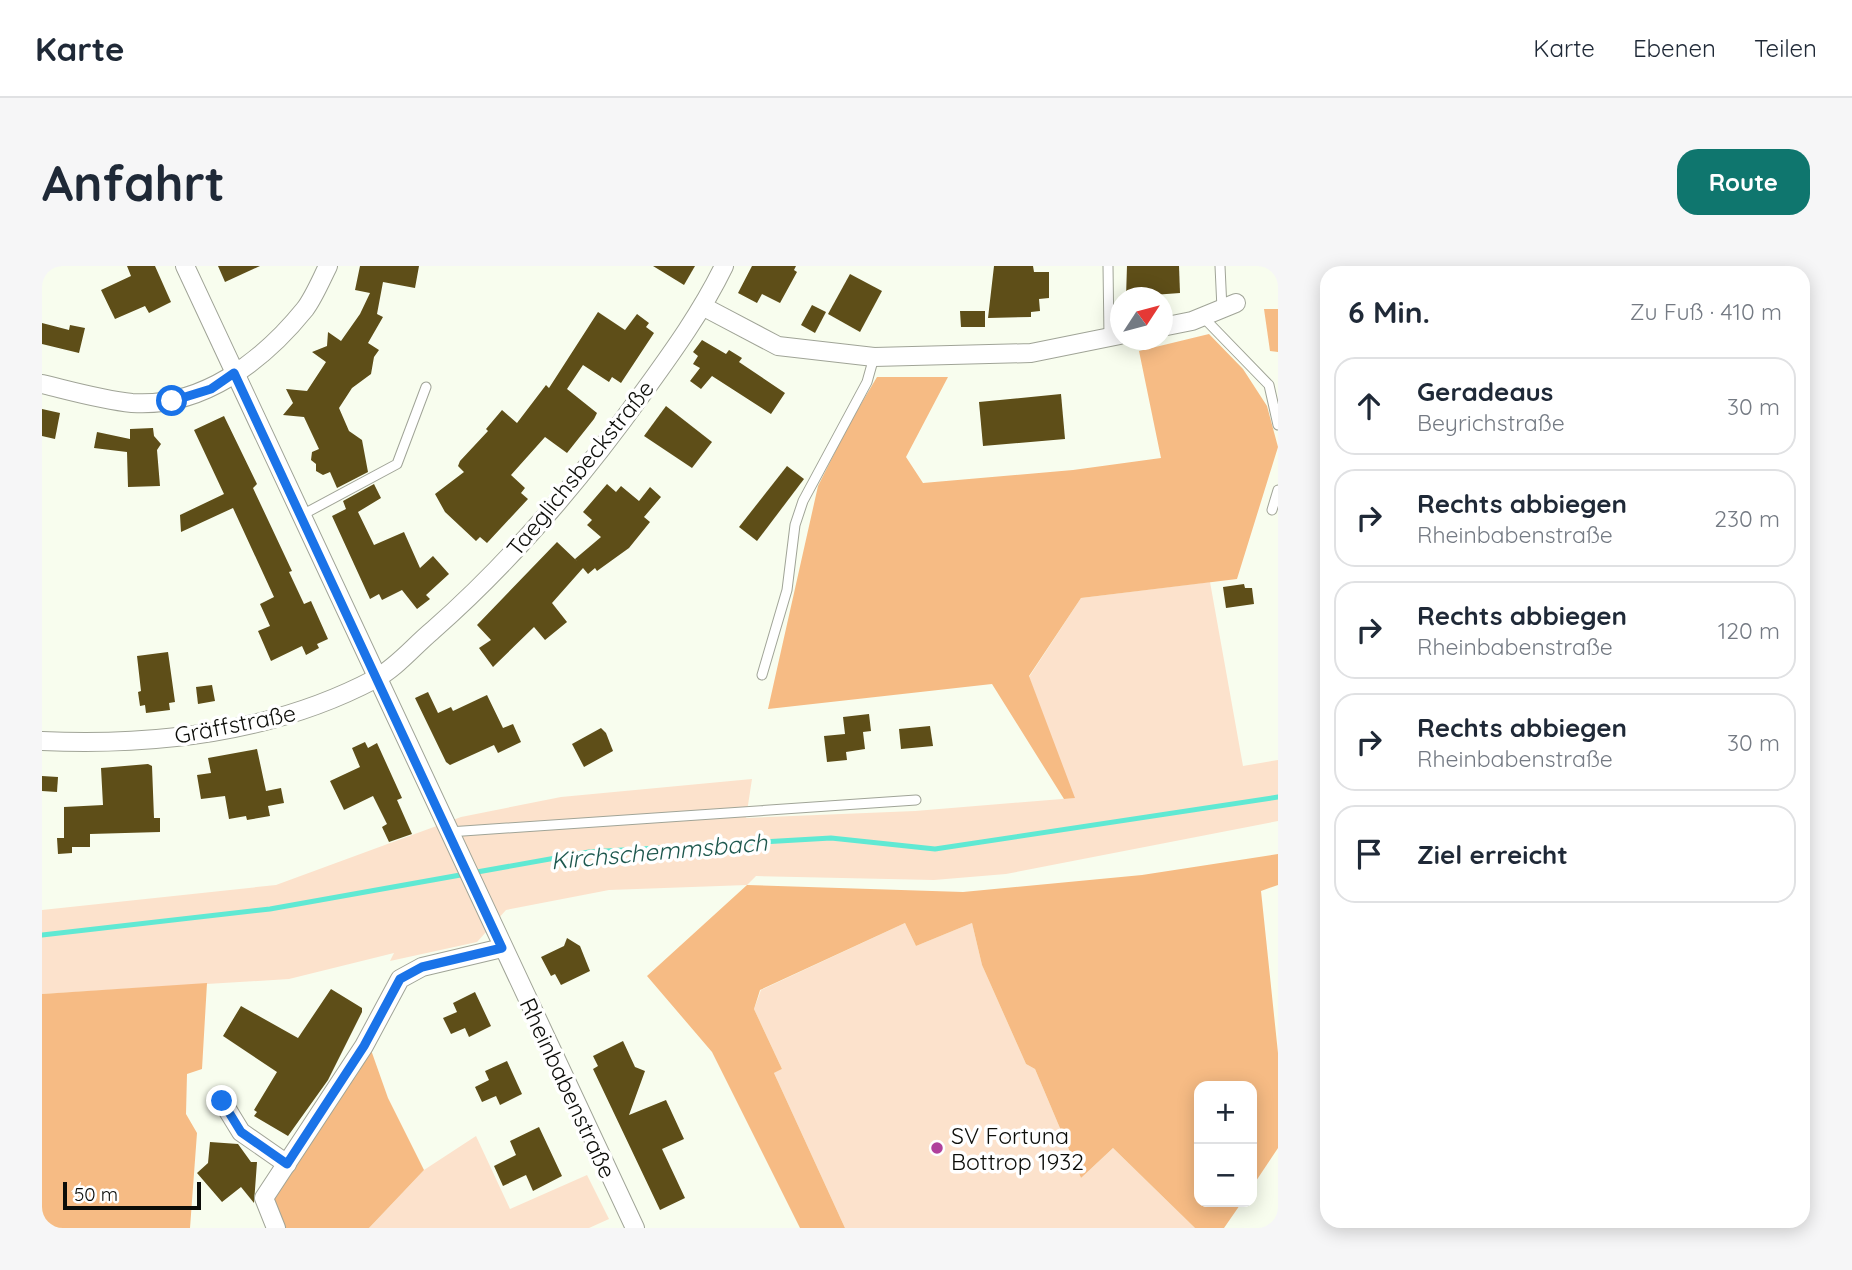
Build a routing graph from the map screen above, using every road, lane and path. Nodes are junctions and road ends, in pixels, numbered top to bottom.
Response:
1 (185, 266) edge
2 (328, 266) edge
3 (724, 266) edge
4 (1108, 266) edge
5 (1220, 266) edge
6 (1110, 287) edge
7 (1229, 306) joint
8 (704, 307) junction
9 (1203, 317) junction
10 (1173, 324) edge
11 (1110, 337) edge
12 (874, 357) junction
13 (234, 373) junction
14 (42, 384) edge
15 (426, 387) dead end
16 (1278, 425) edge
17 (1278, 490) edge
18 (1272, 510) dead end
19 (302, 515) junction
20 (762, 676) dead end
21 (378, 677) junction
22 (42, 741) edge
23 (916, 800) dead end
24 (452, 839) junction
25 (502, 948) junction
26 (222, 1101) dead end
27 (287, 1164) junction
28 (276, 1228) edge
29 (635, 1228) edge

1 - 13 street, Rheinbabenstraße
2 - 13 street
3 - 8 street, Taeglichsbeckstraße
4 - 6 lane
5 - 7 lane
7 - 9 street
8 - 12 street
8 - 21 street, Taeglichsbeckstraße
9 - 10 street
9 - 16 lane
11 - 12 street
12 - 20 lane
13 - 14 street
13 - 19 street, Rheinbabenstraße
15 - 19 lane
17 - 18 lane
19 - 21 street, Rheinbabenstraße
21 - 22 street, Gräffstraße
21 - 24 street, Rheinbabenstraße
23 - 24 lane
24 - 25 street, Rheinbabenstraße
25 - 27 street
25 - 29 street, Rheinbabenstraße
26 - 27 street
27 - 28 street

